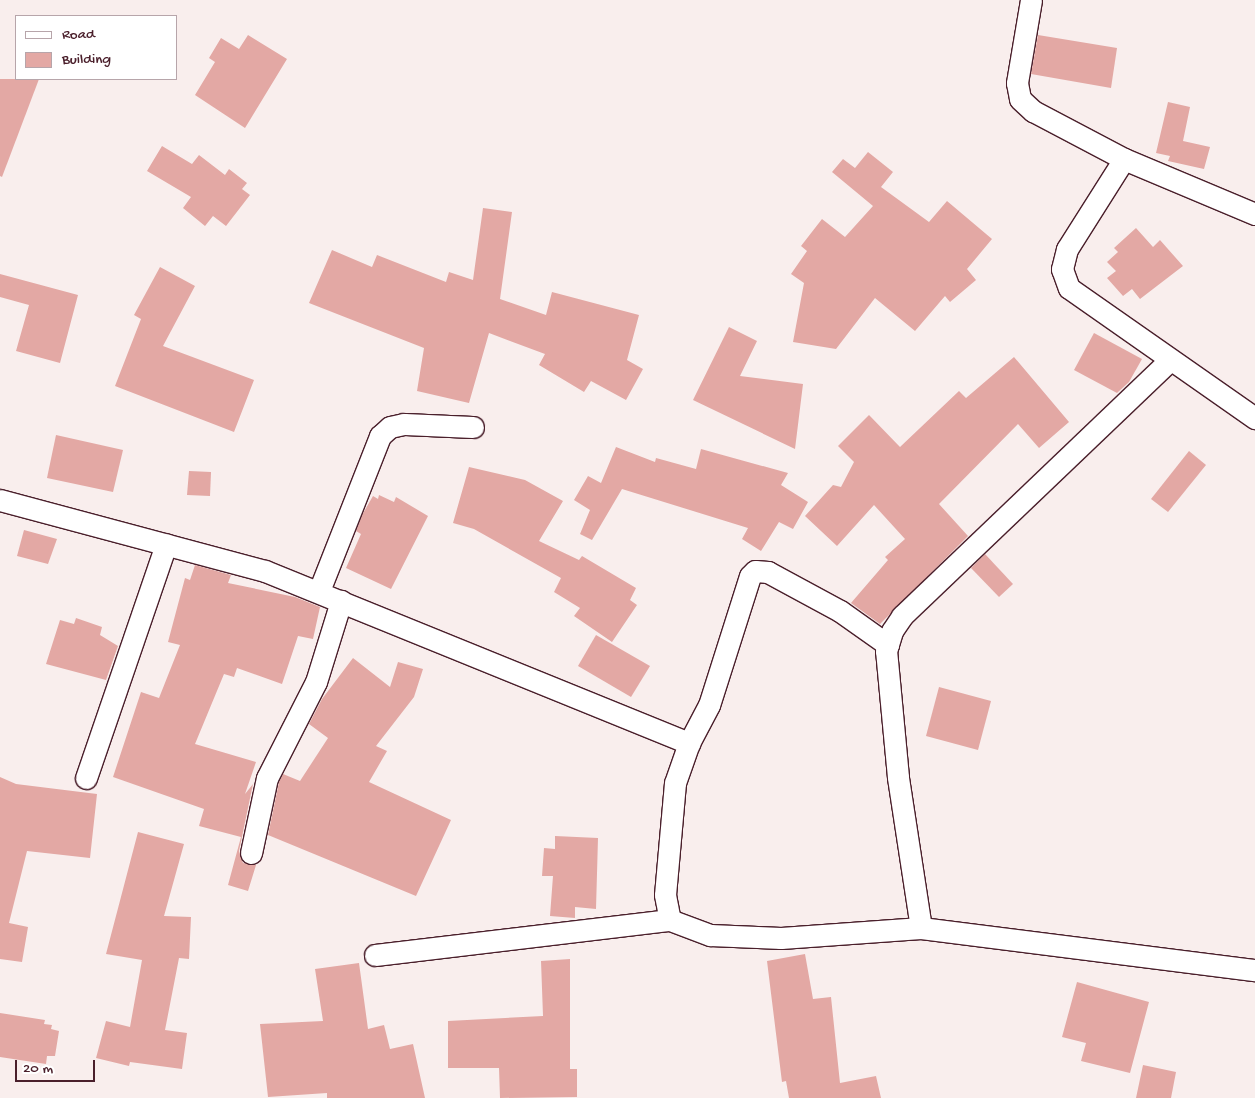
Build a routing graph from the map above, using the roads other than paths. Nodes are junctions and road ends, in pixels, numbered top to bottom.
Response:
1 (1031, 0) edge
2 (1124, 159) junction
3 (1255, 214) edge
4 (1169, 361) junction
5 (1255, 418) edge
6 (473, 427) dead end
7 (0, 500) edge
8 (166, 544) junction
9 (319, 590) junction
10 (341, 601) junction
11 (888, 645) junction
12 (689, 743) junction
13 (86, 778) dead end
14 (251, 853) dead end
15 (670, 920) junction
16 (920, 928) junction
17 (376, 955) dead end
18 (1255, 970) edge

1 - 2 street
2 - 3 street
2 - 4 street
4 - 5 street
4 - 11 street
6 - 9 street
7 - 8 street
8 - 9 street
8 - 13 street
9 - 10 street
10 - 12 street
10 - 14 street
11 - 12 street
11 - 16 street
12 - 15 street
15 - 16 street
15 - 17 street
16 - 18 street

